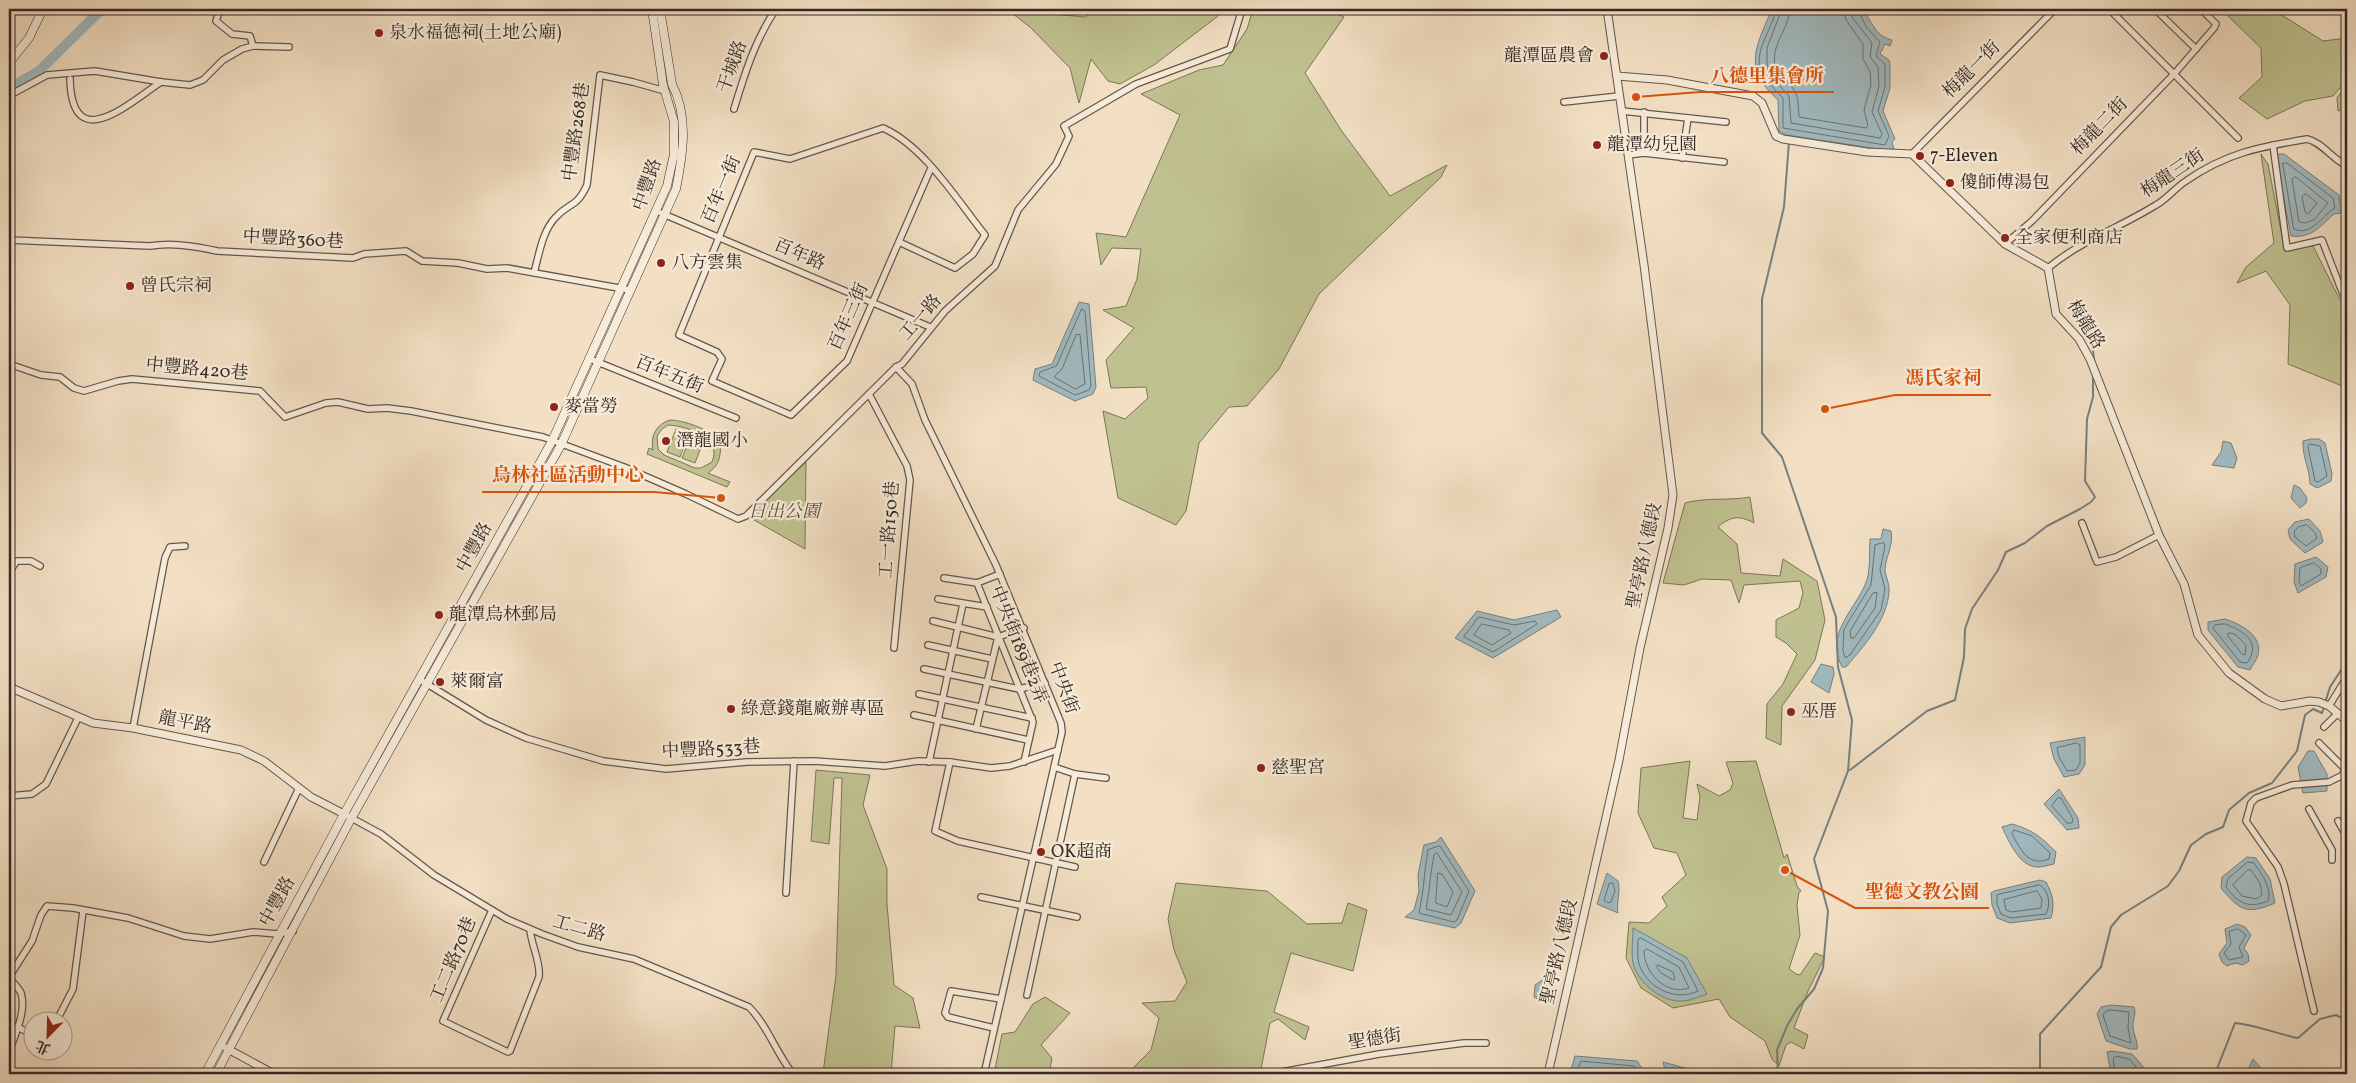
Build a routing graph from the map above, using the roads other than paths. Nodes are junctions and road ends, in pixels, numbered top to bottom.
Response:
1 (43, 9) edge
2 (220, 9) edge
3 (652, 9) edge
4 (660, 9) edge
5 (776, 9) edge
6 (1242, 9) edge
7 (1607, 9) edge
8 (2054, 9) edge
9 (2109, 9) edge
10 (2155, 9) edge
11 (2201, 9) edge
12 (253, 46) junction
13 (289, 47) dead end
14 (2196, 49) junction
15 (9, 64) edge
16 (2174, 73) junction
17 (1617, 76) junction
18 (70, 79) dead end
19 (161, 82) junction
20 (10, 91) edge
21 (665, 91) junction
22 (1619, 96) junction
23 (1564, 102) dead end
24 (734, 109) dead end
25 (1622, 111) junction
26 (1644, 112) junction
27 (1688, 118) junction
28 (1726, 122) dead end
29 (2238, 138) dead end
30 (2273, 145) junction
31 (1644, 153) junction
32 (1912, 154) junction
33 (1628, 155) junction
34 (1682, 158) junction
35 (1724, 162) dead end
36 (2347, 166) edge
37 (931, 168) junction
38 (656, 211) junction
39 (664, 214) junction
40 (718, 237) junction
41 (9, 240) edge
42 (899, 242) junction
43 (2005, 244) junction
44 (2048, 268) junction
45 (534, 273) junction
46 (622, 288) junction
47 (630, 290) junction
48 (2347, 300) edge
49 (871, 302) junction
50 (930, 327) junction
51 (590, 359) junction
52 (722, 359) joint
53 (598, 362) junction
54 (9, 364) edge
55 (896, 367) junction
56 (869, 394) junction
57 (736, 418) dead end
58 (552, 441) junction
59 (561, 445) junction
60 (2082, 524) dead end
61 (2159, 535) junction
62 (185, 546) dead end
63 (40, 566) dead end
64 (9, 572) edge
65 (1000, 574) junction
66 (944, 578) dead end
67 (977, 583) junction
68 (938, 599) dead end
69 (964, 604) junction
70 (987, 606) junction
71 (933, 621) dead end
72 (958, 627) junction
73 (1024, 628) junction
74 (998, 637) junction
75 (928, 645) dead end
76 (894, 648) dead end
77 (954, 651) junction
78 (992, 659) junction
79 (924, 670) dead end
80 (9, 671) edge
81 (948, 674) junction
82 (2347, 678) edge
83 (419, 679) junction
84 (987, 682) junction
85 (1045, 683) junction
86 (426, 684) junction
87 (10, 687) edge
88 (1019, 689) junction
89 (919, 694) dead end
90 (942, 699) junction
91 (2326, 705) junction
92 (981, 707) junction
93 (2338, 713) junction
94 (914, 715) dead end
95 (78, 718) junction
96 (1032, 718) junction
97 (2347, 720) edge
98 (938, 721) junction
99 (2324, 727) dead end
100 (133, 728) junction
101 (976, 729) junction
102 (1028, 740) junction
103 (2319, 743) dead end
104 (1058, 750) junction
105 (794, 761) junction
106 (929, 762) junction
107 (950, 762) junction
108 (1024, 762) junction
109 (1054, 767) junction
110 (2347, 770) edge
111 (1075, 774) junction
112 (1106, 778) dead end
113 (299, 788) junction
114 (9, 796) edge
115 (2309, 809) dead end
116 (344, 814) junction
117 (351, 818) junction
118 (2338, 821) dead end
119 (2347, 837) edge
120 (1033, 857) junction
121 (2332, 860) dead end
122 (264, 862) dead end
123 (1055, 862) junction
124 (1076, 867) dead end
125 (786, 893) dead end
126 (982, 896) dead end
127 (1022, 907) junction
128 (83, 910) junction
129 (492, 910) junction
130 (1044, 911) junction
131 (1077, 917) dead end
132 (530, 929) junction
133 (293, 930) junction
134 (278, 934) junction
135 (9, 977) edge
136 (1027, 995) dead end
137 (1001, 999) junction
138 (62, 1010) edge
139 (2314, 1011) dead end
140 (17, 1027) junction
141 (994, 1028) junction
142 (22, 1029) edge
143 (1486, 1043) dead end
144 (219, 1044) junction
145 (229, 1050) junction
146 (9, 1053) edge
147 (205, 1074) edge
148 (216, 1074) edge
149 (274, 1074) edge
150 (793, 1074) edge
151 (984, 1074) edge
152 (1270, 1074) edge
153 (1548, 1074) edge

1 - 15 main road
2 - 12 street
3 - 21 main road, 中豐路
4 - 39 main road, 中豐路
5 - 24 street, 干城路
6 - 50 street, 工一路
7 - 17 street, 聖亭路八德段
8 - 32 street, 梅龍一街
9 - 16 street
10 - 14 street
11 - 14 street, 梅龍二街
12 - 13 street
12 - 19 street
14 - 16 street, 梅龍二街
16 - 29 street
16 - 43 street, 梅龍二街
17 - 22 street, 聖亭路八德段
17 - 32 street
18 - 19 street
19 - 20 street
21 - 38 main road, 中豐路
21 - 45 street, 中豐路268巷
22 - 23 street
22 - 25 street, 聖亭路八德段
25 - 26 street
25 - 33 street, 聖亭路八德段
26 - 27 street
26 - 31 street
27 - 28 street
27 - 34 street
30 - 36 street, 梅龍三街
30 - 44 street, 梅龍三街
30 - 48 street
31 - 33 street
31 - 34 street
32 - 43 street
33 - 153 street, 聖亭路八德段
34 - 35 street
37 - 40 street, 百年一街
37 - 42 street, 百年三街
37 - 42 street
38 - 39 street, 百年路
38 - 46 main road, 中豐路
39 - 40 street, 百年路
39 - 47 main road, 中豐路
40 - 49 street, 百年路
40 - 52 street, 百年一街
41 - 45 street, 中豐路360巷
42 - 49 street, 百年三街
43 - 44 street
44 - 61 street, 梅龍路
45 - 46 street, 中豐路360巷
46 - 47 street, 中豐路360巷
46 - 51 main road, 中豐路
47 - 53 main road, 中豐路
49 - 50 street, 百年路
49 - 52 street, 百年三街
50 - 55 street, 工一路
51 - 53 street, 百年五街
51 - 58 main road, 中豐路
53 - 57 street, 百年五街
53 - 59 main road, 中豐路
54 - 58 street, 中豐路420巷
55 - 56 street, 工一路
55 - 65 street, 中央街
56 - 59 street, 工一路
56 - 76 street, 工一路150巷
58 - 59 street, 工一路
58 - 83 main road, 中豐路
59 - 86 main road, 中豐路
60 - 61 street
61 - 91 street, 梅龍路
62 - 100 street
63 - 64 street
65 - 67 street
65 - 73 street, 中央街
66 - 67 street
67 - 70 street, 中央街189巷2弄
68 - 69 street
69 - 70 street
69 - 72 street
70 - 74 street, 中央街189巷2弄
71 - 72 street
72 - 74 street
72 - 77 street
73 - 74 street
73 - 85 street, 中央街
74 - 78 street
74 - 88 street, 中央街189巷2弄
75 - 77 street
77 - 78 street
77 - 81 street
78 - 84 street
79 - 81 street
80 - 87 street
81 - 84 street
81 - 90 street
82 - 91 street
83 - 86 street, 中豐路533巷
83 - 116 main road, 中豐路
84 - 88 street
84 - 92 street
85 - 88 street
85 - 104 street, 中央街
86 - 105 street, 中豐路533巷
86 - 117 main road, 中豐路
87 - 95 street, 龍平路
88 - 96 street, 中央街189巷2弄
89 - 90 street
90 - 92 street
90 - 98 street
91 - 93 street
92 - 96 street
92 - 101 street
93 - 97 street
93 - 99 street
94 - 98 street
95 - 100 street, 龍平路
95 - 114 street
96 - 102 street
98 - 101 street
98 - 106 street
100 - 113 street, 龍平路
101 - 102 street
102 - 108 street
103 - 110 street
104 - 108 street, 中豐路533巷
104 - 109 street, 中央街
105 - 106 street, 中豐路533巷
105 - 125 street
106 - 107 street, 中豐路533巷
107 - 108 street, 中豐路533巷
107 - 120 street
109 - 111 street
109 - 120 street, 中央街
110 - 139 street
111 - 112 street
111 - 123 street
113 - 116 street, 龍平路
113 - 122 street
115 - 121 street
116 - 117 street, 工二路
116 - 134 main road, 中豐路
117 - 129 street, 工二路
117 - 133 main road, 中豐路
118 - 119 street
120 - 123 street
120 - 127 street, 中央街
123 - 124 street
123 - 130 street
126 - 127 street
127 - 130 street
127 - 137 street, 中央街
128 - 134 street
128 - 135 street
128 - 138 street
129 - 132 street, 工二路
129 - 132 street, 工二路70巷
130 - 131 street
130 - 136 street
132 - 150 street, 工二路
133 - 134 street
133 - 145 main road, 中豐路
134 - 144 main road, 中豐路
135 - 140 street
137 - 141 street, 中央街
137 - 141 street
140 - 142 street
140 - 146 street
141 - 151 street, 中央街
143 - 152 street, 聖德街
144 - 145 street
144 - 147 main road, 中豐路
145 - 148 main road, 中豐路
145 - 149 street

